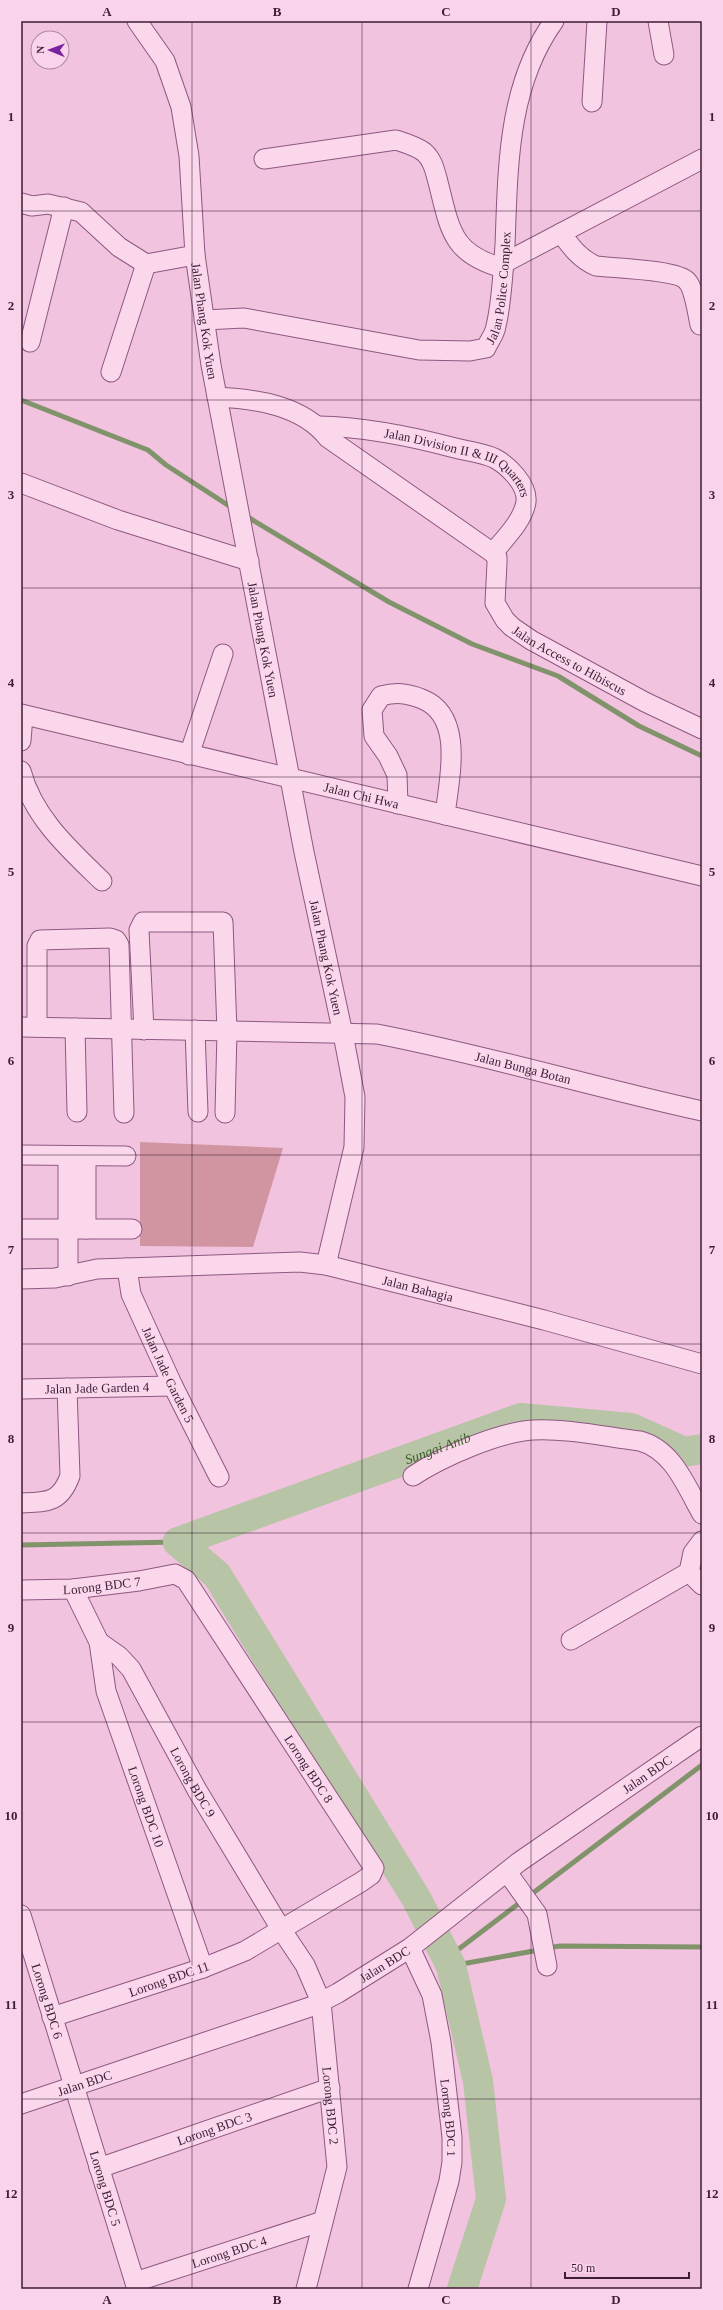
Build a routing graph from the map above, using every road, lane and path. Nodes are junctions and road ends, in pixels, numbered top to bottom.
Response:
1 (137, 21) edge
2 (554, 21) edge
3 (598, 21) edge
4 (658, 21) edge
5 (664, 55) dead end
6 (592, 102) dead end
7 (264, 159) dead end
8 (702, 160) edge
9 (21, 203) edge
10 (64, 207) junction
11 (561, 233) junction
12 (195, 255) junction
13 (146, 264) junction
14 (503, 266) junction
15 (204, 320) junction
16 (700, 325) dead end
17 (30, 342) dead end
18 (111, 372) dead end
19 (217, 397) junction
20 (318, 426) junction
21 (21, 483) edge
22 (493, 553) junction
23 (249, 561) junction
24 (223, 654) dead end
25 (22, 714) edge
26 (702, 729) edge
27 (21, 741) edge
28 (189, 755) junction
29 (21, 770) edge
30 (291, 777) junction
31 (398, 804) junction
32 (445, 815) junction
33 (702, 876) edge
34 (102, 881) dead end
35 (28, 1027) edge
36 (75, 1028) junction
37 (120, 1029) junction
38 (144, 1030) junction
39 (195, 1030) junction
40 (227, 1031) junction
41 (344, 1034) junction
42 (702, 1111) edge
43 (76, 1112) dead end
44 (198, 1112) dead end
45 (124, 1113) dead end
46 (225, 1113) dead end
47 (21, 1155) edge
48 (77, 1156) junction
49 (126, 1156) dead end
50 (21, 1229) edge
51 (77, 1229) junction
52 (132, 1229) dead end
53 (326, 1265) junction
54 (126, 1268) junction
55 (68, 1276) junction
56 (21, 1279) edge
57 (702, 1364) edge
58 (173, 1386) junction
59 (67, 1388) junction
60 (21, 1389) edge
61 (413, 1476) dead end
62 (219, 1477) dead end
63 (21, 1503) edge
64 (702, 1514) edge
65 (702, 1541) edge
66 (181, 1576) joint
67 (696, 1578) edge
68 (73, 1589) junction
69 (21, 1590) edge
70 (572, 1640) dead end
71 (99, 1642) junction
72 (702, 1736) edge
73 (507, 1872) junction
74 (21, 1914) edge
75 (281, 1929) junction
76 (417, 1943) junction
77 (545, 1954) dead end
78 (203, 1968) junction
79 (321, 2002) junction
80 (52, 2017) junction
81 (74, 2086) junction
82 (330, 2088) junction
83 (21, 2104) edge
84 (99, 2168) junction
85 (323, 2221) junction
86 (136, 2286) edge
87 (306, 2289) edge
88 (418, 2289) edge

1 - 12 street, Jalan Phang Kok Yuen
2 - 14 street, Jalan Police Complex
3 - 6 street
4 - 5 street
7 - 14 street
8 - 11 street
9 - 10 street
10 - 13 street
10 - 17 street
11 - 14 street
11 - 16 street
12 - 13 street
12 - 15 street, Jalan Phang Kok Yuen
13 - 18 street
14 - 15 street, Jalan Police Complex
15 - 19 street, Jalan Phang Kok Yuen
19 - 20 street, Jalan Division II & III Quarters
19 - 23 street, Jalan Phang Kok Yuen
20 - 22 street, Jalan Division II & III Quarters
20 - 22 street, Jalan Division II & III Quarters
21 - 23 street
22 - 26 street, Jalan Access to Hibiscus
23 - 30 street, Jalan Phang Kok Yuen
24 - 28 street
25 - 27 street
25 - 28 street, Jalan Chi Hwa
28 - 30 street, Jalan Chi Hwa
29 - 34 street
30 - 31 street, Jalan Chi Hwa
30 - 41 street, Jalan Phang Kok Yuen
31 - 32 street, Jalan Chi Hwa
31 - 32 street
32 - 33 street, Jalan Chi Hwa
35 - 36 street, Jalan Bunga Botan
35 - 37 street
36 - 37 street, Jalan Bunga Botan
36 - 43 street
37 - 38 street, Jalan Bunga Botan
37 - 45 street
38 - 39 street, Jalan Bunga Botan
38 - 40 street
39 - 40 street, Jalan Bunga Botan
39 - 44 street
40 - 41 street, Jalan Bunga Botan
40 - 46 street
41 - 42 street, Jalan Bunga Botan
41 - 53 street, Jalan Phang Kok Yuen
47 - 48 street
48 - 49 street
48 - 51 street
50 - 51 street
51 - 52 street
51 - 55 street
53 - 54 street, Jalan Bahagia
53 - 57 street, Jalan Bahagia
54 - 55 street, Jalan Bahagia
54 - 58 street, Jalan Jade Garden 5
55 - 56 street, Jalan Bahagia
58 - 59 street, Jalan Jade Garden 4
58 - 62 street, Jalan Jade Garden 5
59 - 60 street, Jalan Jade Garden 4
59 - 63 street
61 - 64 street
65 - 67 street
66 - 68 street, Lorong BDC 7
66 - 75 street, Lorong BDC 8
67 - 70 street
68 - 69 street, Lorong BDC 7
68 - 71 street
71 - 75 street, Lorong BDC 9
71 - 78 street, Lorong BDC 10
72 - 73 street, Jalan BDC
73 - 76 street, Jalan BDC
73 - 77 street
74 - 80 street, Lorong BDC 6
75 - 78 street, Lorong BDC 11
75 - 79 street, Lorong BDC 2
76 - 79 street, Jalan BDC
76 - 88 street, Lorong BDC 1
78 - 80 street, Lorong BDC 11
79 - 81 street, Jalan BDC
79 - 82 street, Lorong BDC 2
80 - 81 street, Lorong BDC 6
81 - 83 street, Jalan BDC
81 - 84 street, Lorong BDC 5
82 - 84 street, Lorong BDC 3
82 - 85 street, Lorong BDC 2
84 - 86 street, Lorong BDC 5
85 - 86 street, Lorong BDC 4
85 - 87 street, Lorong BDC 2

